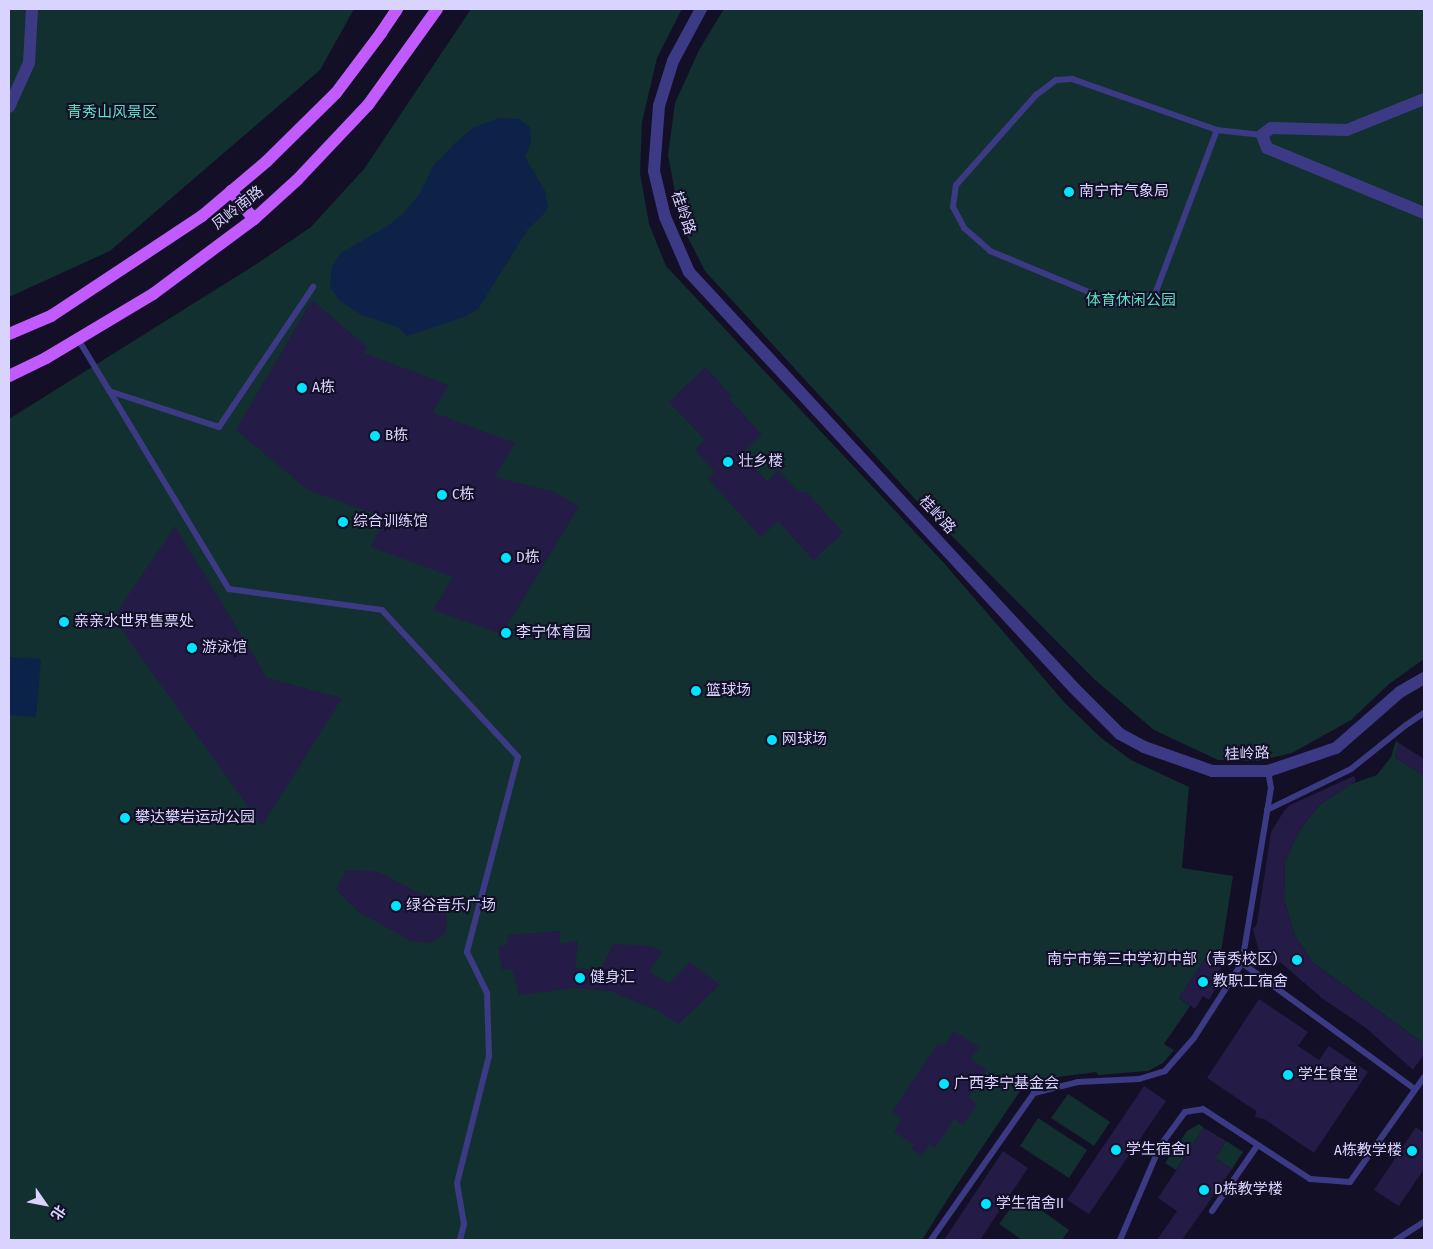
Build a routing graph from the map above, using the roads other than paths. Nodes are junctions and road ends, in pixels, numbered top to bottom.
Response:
1 (32, 9) edge
2 (396, 9) edge
3 (437, 9) edge
4 (701, 9) edge
5 (1424, 99) edge
6 (9, 107) edge
7 (1217, 130) junction
8 (1262, 135) junction
9 (231, 191) junction
10 (1424, 213) edge
11 (254, 220) junction
12 (313, 287) dead end
13 (9, 334) edge
14 (78, 339) junction
15 (46, 358) junction
16 (9, 376) edge
17 (9, 382) edge
18 (110, 391) junction
19 (1424, 678) edge
20 (1424, 713) edge
21 (1268, 771) junction
22 (1267, 810) junction
23 (1242, 963) junction
24 (1424, 1077) edge
25 (1415, 1089) junction
26 (1256, 1146) junction
27 (1212, 1211) dead end
28 (1424, 1222) edge
29 (460, 1240) edge
30 (930, 1240) edge
31 (1120, 1240) edge
32 (1396, 1240) edge

1 - 6 street
2 - 9 main road, 凤岭南路
3 - 11 main road, 凤岭南路
4 - 21 street, 桂岭路
5 - 8 street
7 - 7 lane
7 - 8 lane
8 - 10 street
9 - 11 main road
9 - 13 main road, 凤岭南路
11 - 14 main road, 凤岭南路
12 - 18 lane
14 - 15 main road, 凤岭南路
14 - 18 lane
15 - 16 main road, 凤岭南路
15 - 17 main road
18 - 29 lane
19 - 21 street, 桂岭路
20 - 22 lane
21 - 22 lane
22 - 23 lane
23 - 25 lane
23 - 30 lane
24 - 25 lane
25 - 26 lane
26 - 27 lane
26 - 31 lane
28 - 32 lane

